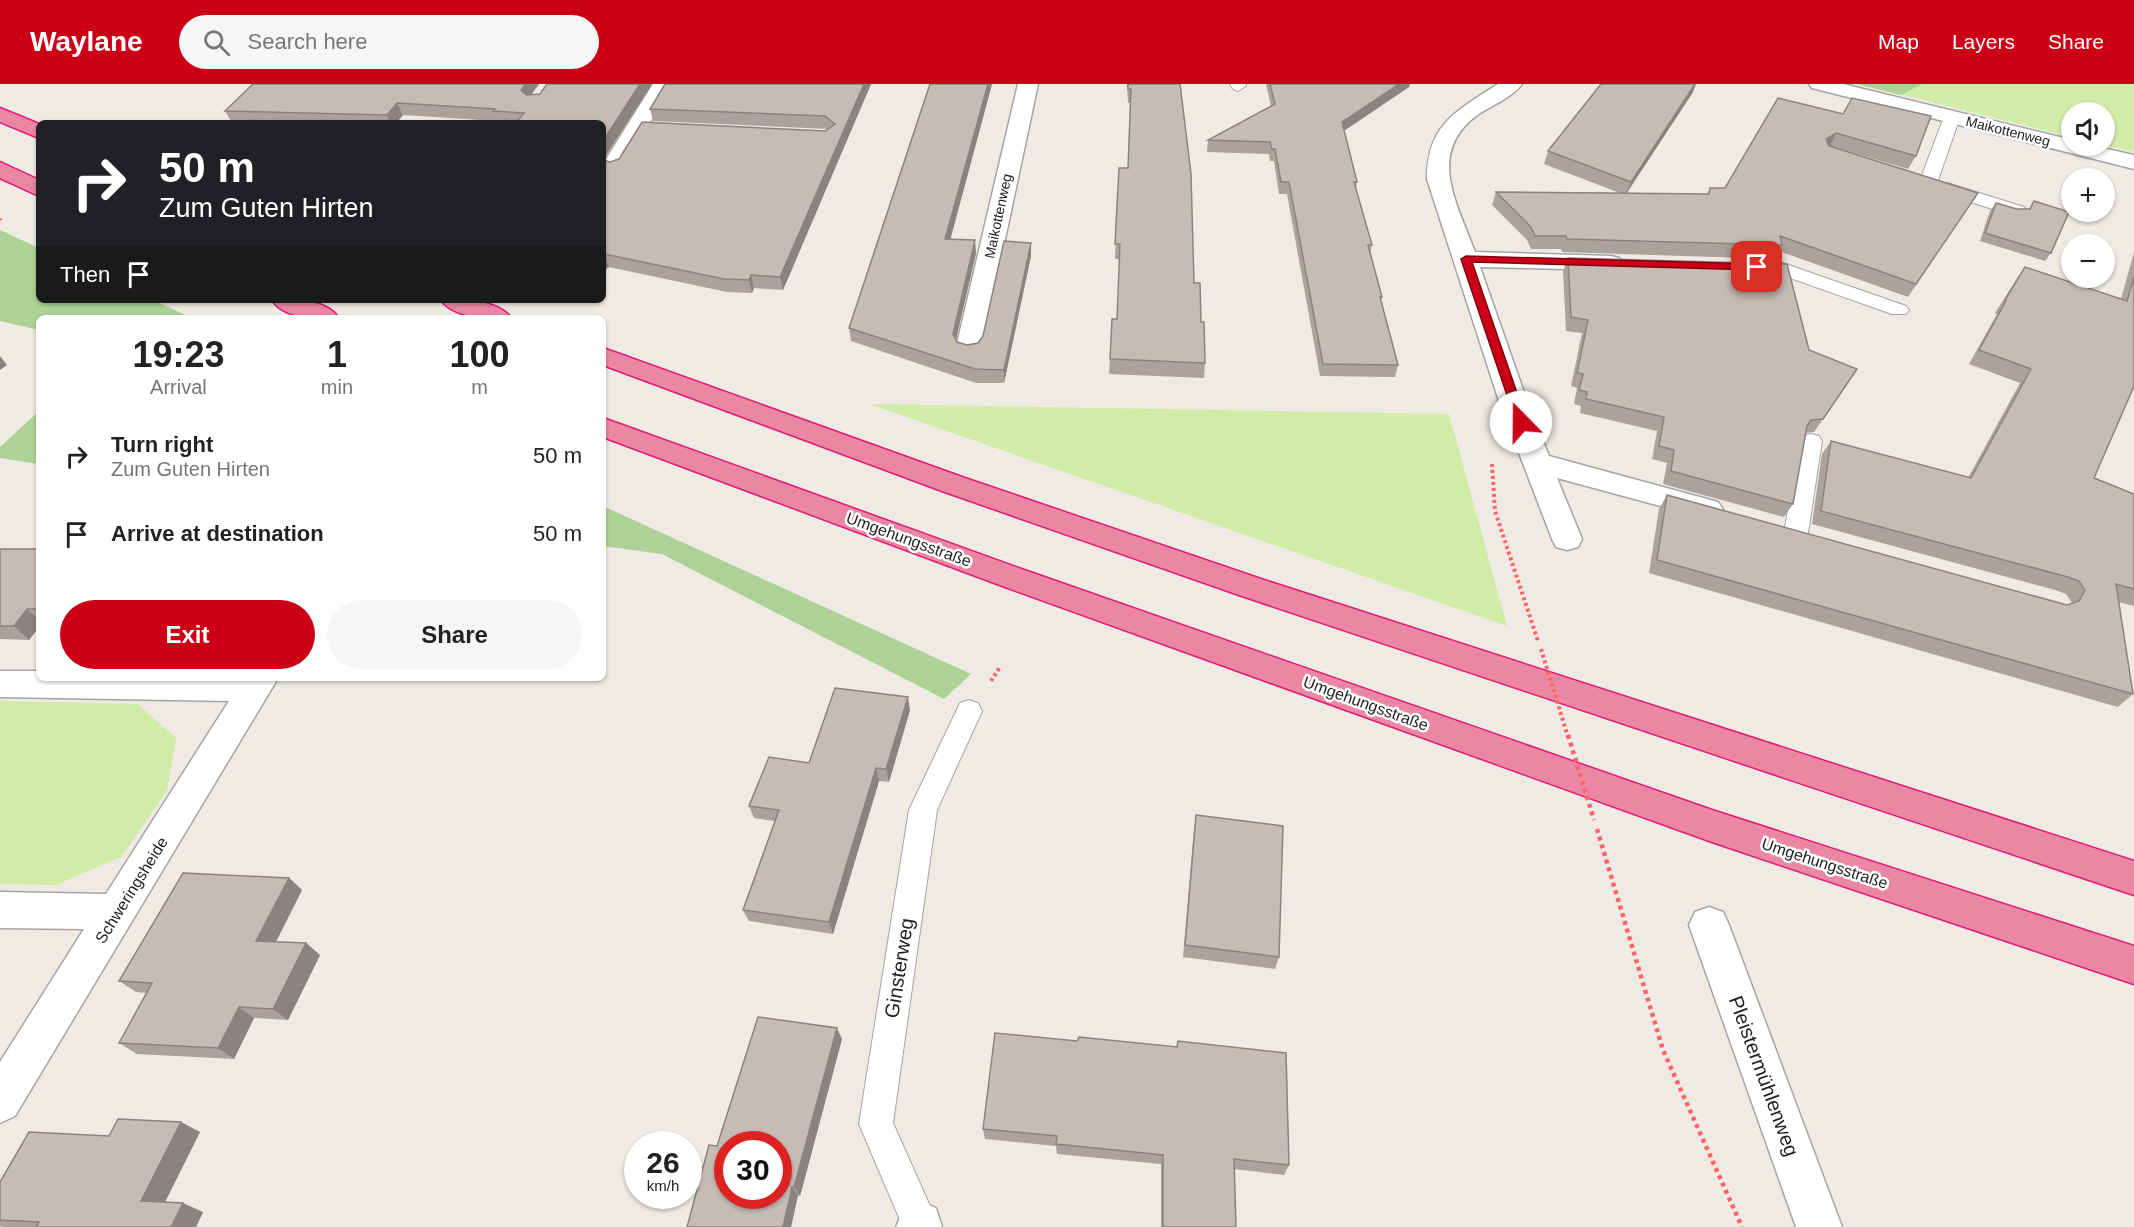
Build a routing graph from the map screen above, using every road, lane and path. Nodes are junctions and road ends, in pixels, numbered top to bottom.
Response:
1 (663, 84) edge
2 (1028, 84) edge
3 (1512, 84) edge
4 (1819, 84) edge
5 (0, 114) edge
6 (1952, 117) junction
7 (636, 128) junction
8 (660, 129) edge
9 (36, 131) edge
10 (2134, 162) edge
11 (613, 165) edge
12 (0, 169) edge
13 (36, 187) edge
14 (2018, 211) edge
15 (1466, 259) junction
16 (1629, 263) edge
17 (1768, 267) edge
18 (291, 303) edge
19 (460, 303) edge
20 (1899, 310) dead end
21 (319, 315) edge
22 (490, 315) edge
23 (969, 348) edge
24 (606, 357) edge
25 (1513, 401) junction
26 (606, 428) edge
27 (1811, 441) edge
28 (1539, 463) junction
29 (1729, 514) edge
30 (1796, 533) edge
31 (1567, 539) dead end
32 (257, 683) edge
33 (0, 684) edge
34 (969, 711) dead end
35 (2134, 878) edge
36 (0, 910) edge
37 (117, 912) junction
38 (1709, 925) dead end
39 (2134, 965) edge
40 (0, 1101) edge
41 (920, 1226) edge
42 (1742, 1227) edge
43 (1819, 1227) edge

1 - 7 street
2 - 23 street, Maikottenweg
3 - 15 street
4 - 6 street, Maikottenweg
5 - 9 highway
6 - 10 street, Maikottenweg
6 - 14 lane, Maikottenweg
7 - 8 lane
7 - 11 street
12 - 13 highway
15 - 16 street
15 - 25 street
17 - 20 lane
18 - 21 highway
19 - 22 highway
24 - 35 highway
25 - 28 street
25 - 42 path, bridge
26 - 39 highway, Umgehungsstraße
27 - 30 lane
28 - 29 street
28 - 31 street
32 - 33 street
32 - 37 street, Schweringsheide
34 - 41 lane, Ginsterweg
36 - 37 street
37 - 40 street, Schweringsheide
38 - 43 street, Pleistermühlenweg

